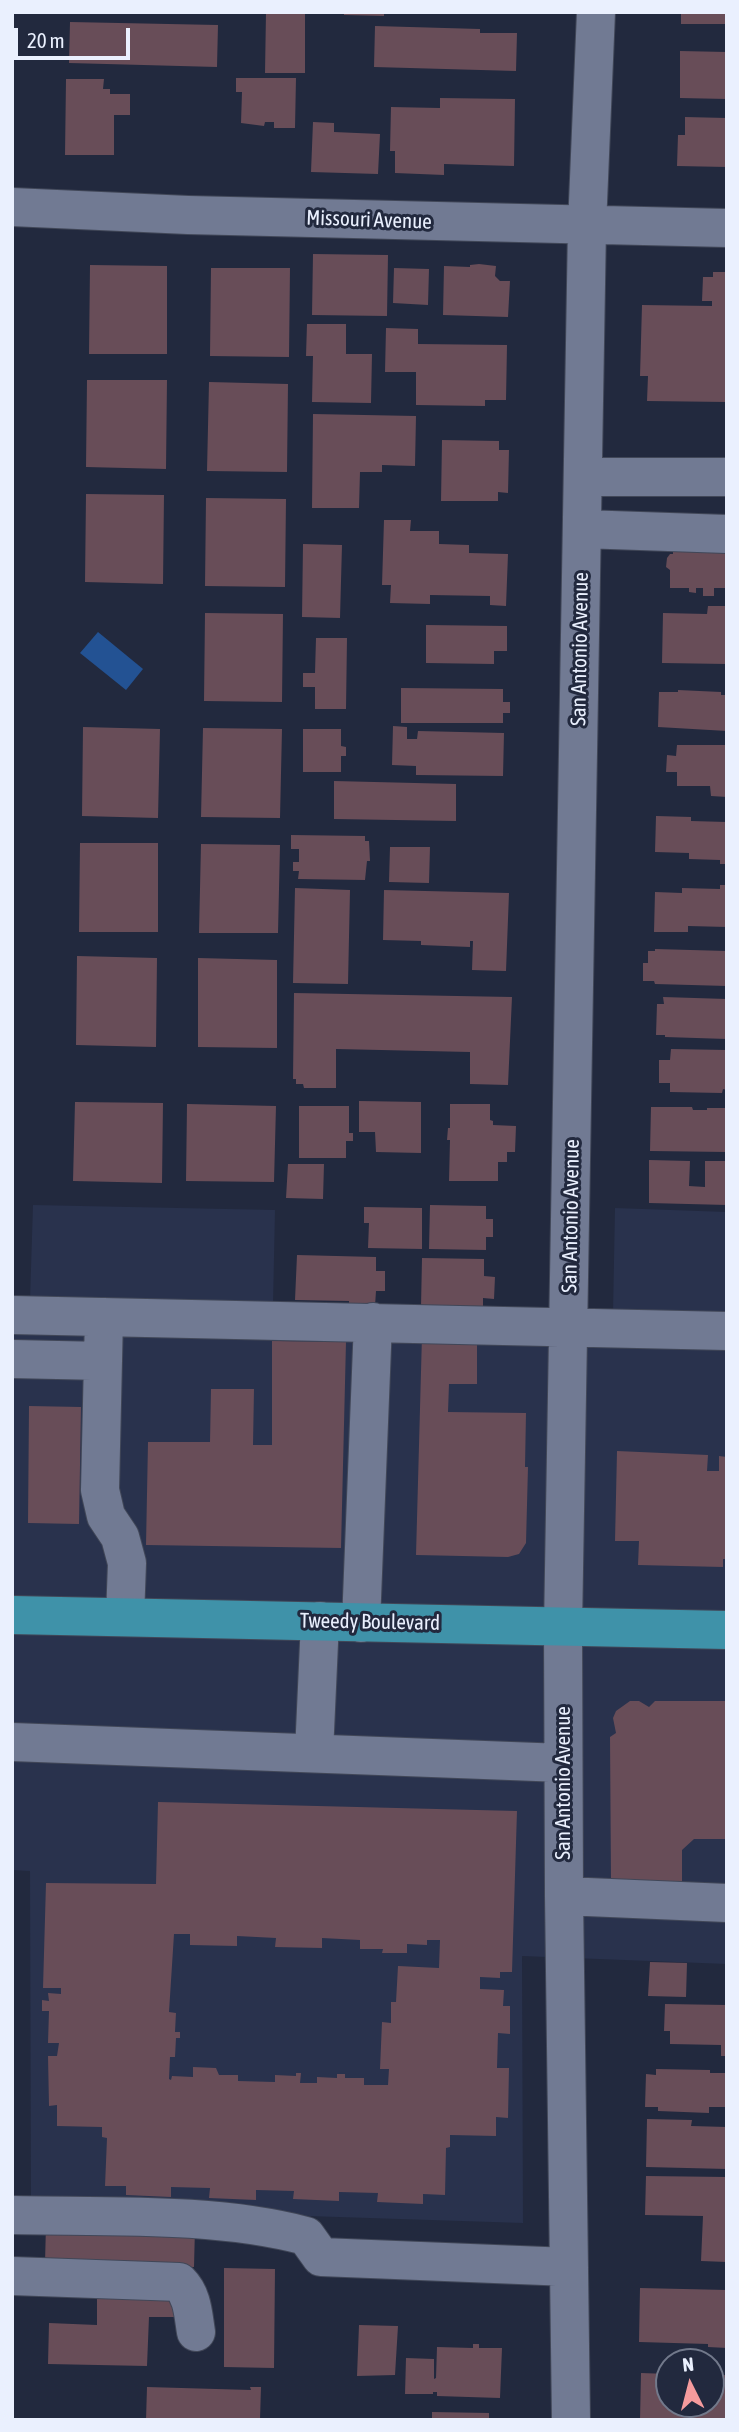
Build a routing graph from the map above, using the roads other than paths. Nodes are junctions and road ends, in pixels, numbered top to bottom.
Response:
1 (596, 12) edge
2 (12, 207) edge
3 (587, 226) junction
4 (727, 228) edge
5 (583, 477) junction
6 (727, 477) edge
7 (582, 529) junction
8 (727, 534) edge
9 (12, 1315) edge
10 (104, 1317) junction
11 (373, 1322) junction
12 (569, 1327) junction
13 (727, 1331) edge
14 (12, 1359) edge
15 (103, 1361) junction
16 (12, 1615) edge
17 (125, 1617) junction
18 (320, 1621) junction
19 (361, 1623) junction
20 (563, 1627) junction
21 (727, 1630) edge
22 (12, 1742) edge
23 (314, 1752) junction
24 (563, 1763) junction
25 (564, 1896) junction
26 (727, 1902) edge
27 (12, 2215) edge
28 (569, 2267) junction
29 (12, 2276) edge
30 (196, 2332) dead end
31 (571, 2420) edge

1 - 3 street, San Antonio Avenue
2 - 3 street, Missouri Avenue
3 - 4 street, Missouri Avenue
3 - 5 street, San Antonio Avenue
5 - 6 street
5 - 7 street, San Antonio Avenue
7 - 8 street
7 - 12 street, San Antonio Avenue
9 - 10 street
10 - 11 street
10 - 15 street
11 - 12 street
11 - 19 street
12 - 13 street
12 - 20 street, San Antonio Avenue
14 - 15 street
15 - 17 street
16 - 17 main road, Tweedy Boulevard
17 - 18 main road, Tweedy Boulevard
18 - 19 main road, Tweedy Boulevard
18 - 23 street
19 - 20 main road, Tweedy Boulevard
20 - 21 main road, Tweedy Boulevard
20 - 24 street, San Antonio Avenue
22 - 23 street
23 - 24 street
24 - 25 street, San Antonio Avenue
25 - 26 street
25 - 28 street, San Antonio Avenue
27 - 28 street
28 - 31 street, San Antonio Avenue
29 - 30 street

